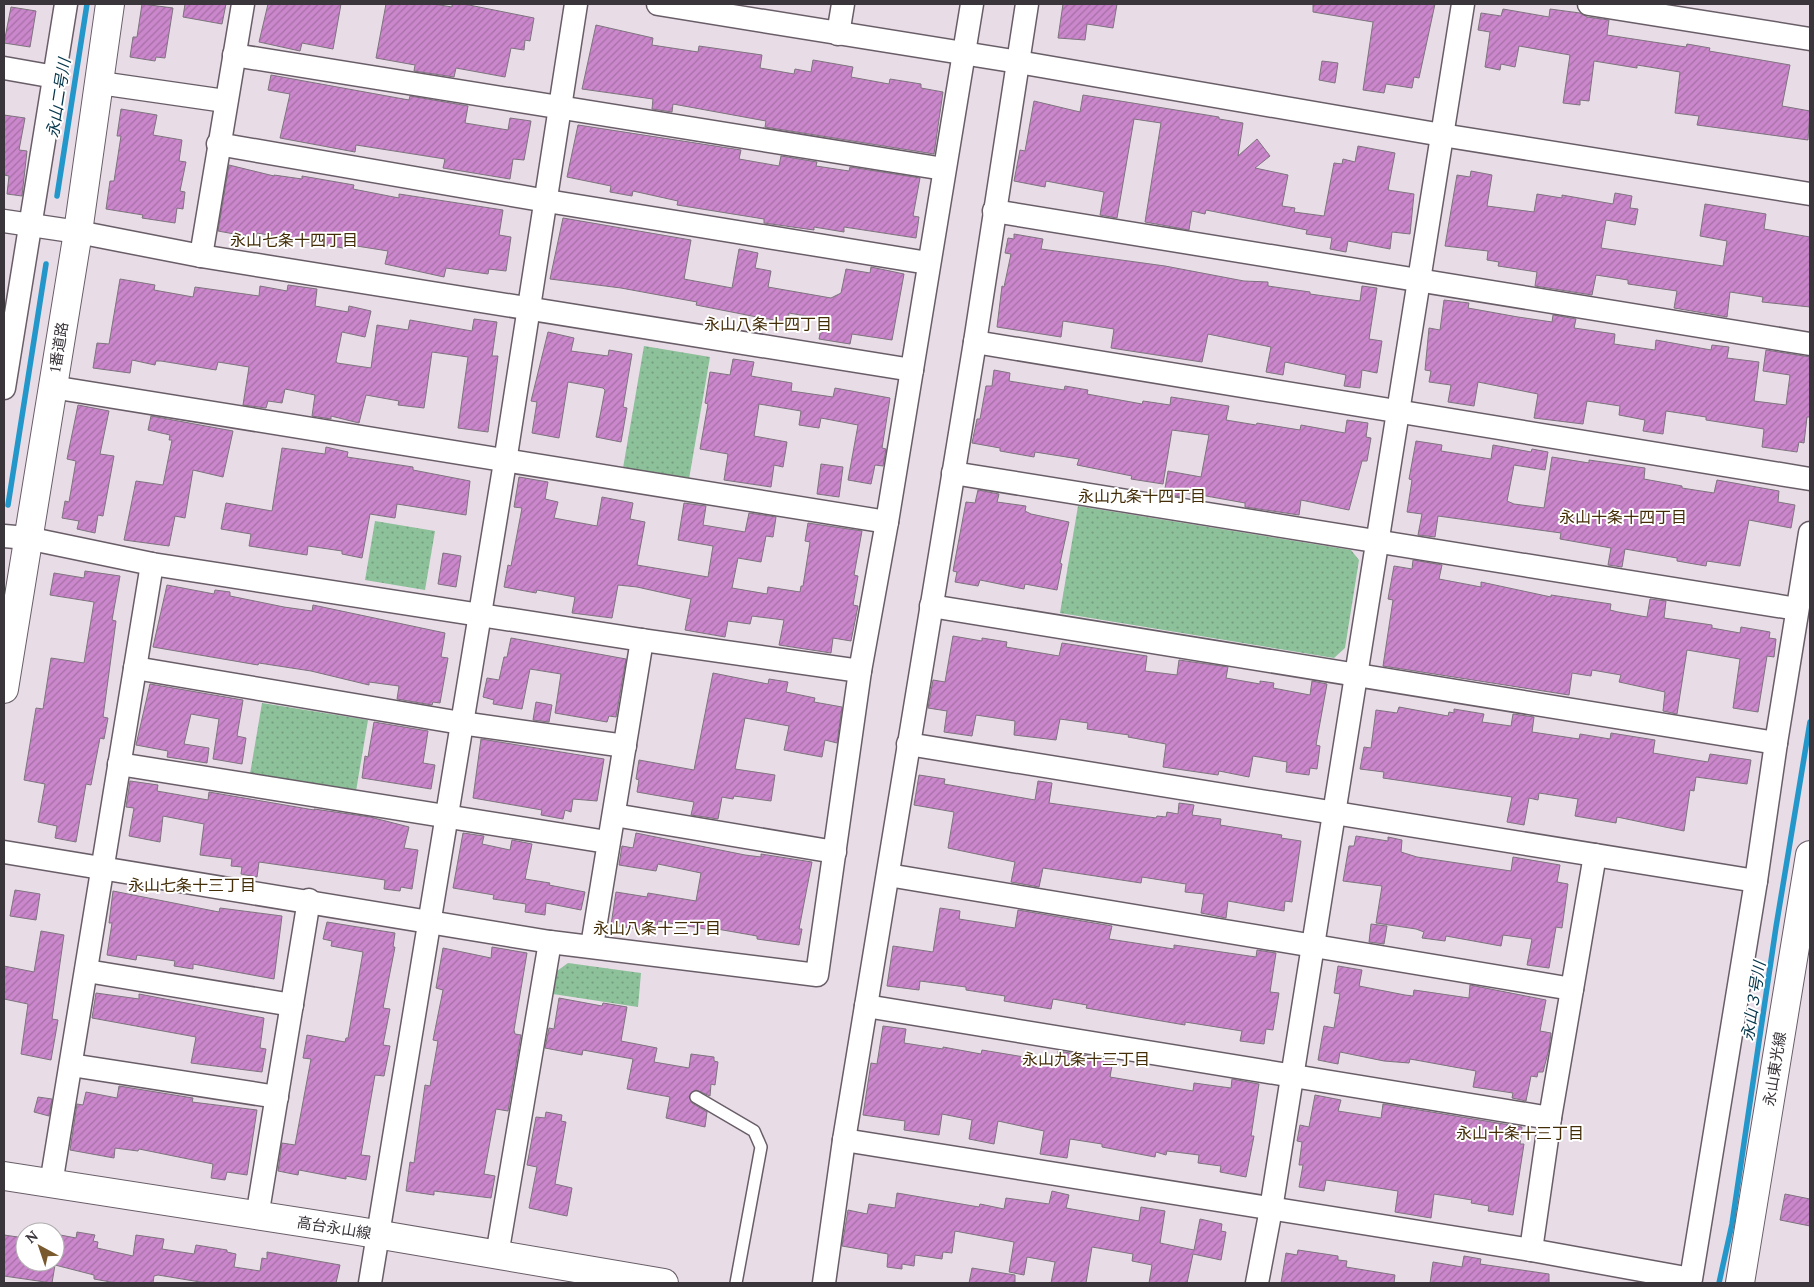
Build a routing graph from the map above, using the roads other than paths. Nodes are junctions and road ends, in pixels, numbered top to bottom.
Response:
1 (66, 4) edge
2 (110, 4) edge
3 (243, 4) edge
4 (576, 4) edge
5 (658, 4) edge
6 (842, 4) edge
7 (972, 4) edge
8 (1027, 4) edge
9 (1464, 4) edge
10 (1589, 4) edge
11 (838, 34) junction
12 (1810, 39) edge
13 (964, 54) junction
14 (234, 55) junction
15 (1018, 62) junction
16 (4, 68) edge
17 (55, 77) junction
18 (100, 83) junction
19 (225, 101) junction
20 (560, 108) junction
21 (1442, 136) junction
22 (218, 144) junction
23 (944, 170) junction
24 (1810, 194) edge
25 (547, 201) junction
26 (994, 211) junction
27 (4, 222) edge
28 (31, 226) junction
29 (78, 232) junction
30 (200, 256) junction
31 (928, 263) junction
32 (1419, 280) junction
33 (529, 308) junction
34 (975, 342) junction
35 (1810, 344) edge
36 (912, 370) junction
37 (4, 383) edge
38 (52, 387) junction
39 (1398, 411) junction
40 (505, 462) junction
41 (953, 473) junction
42 (1810, 479) edge
43 (887, 522) junction
44 (1810, 533) edge
45 (15, 537) edge
46 (1377, 543) junction
47 (152, 564) junction
48 (931, 606) junction
49 (1797, 610) junction
50 (478, 615) junction
51 (642, 640) junction
52 (135, 668) junction
53 (860, 671) junction
54 (1356, 673) junction
55 (4, 689) edge
56 (461, 723) junction
57 (1776, 743) junction
58 (908, 744) junction
59 (625, 746) junction
60 (119, 764) junction
61 (1335, 812) junction
62 (446, 816) junction
63 (614, 816) junction
64 (608, 842) junction
65 (4, 852) edge
66 (835, 852) junction
67 (1595, 855) junction
68 (1810, 855) edge
69 (101, 868) junction
70 (888, 875) junction
71 (1756, 880) junction
72 (309, 900) junction
73 (428, 921) junction
74 (550, 942) junction
75 (592, 946) junction
76 (1312, 946) junction
77 (87, 971) junction
78 (1572, 989) junction
79 (292, 1005) junction
80 (866, 1006) junction
81 (71, 1065) junction
82 (1292, 1074) junction
83 (696, 1096) dead end
84 (277, 1097) junction
85 (1550, 1118) junction
86 (844, 1140) junction
87 (4, 1176) edge
88 (51, 1184) junction
89 (1271, 1209) junction
90 (257, 1217) junction
91 (378, 1235) junction
92 (1531, 1250) junction
93 (497, 1256) junction
94 (370, 1283) edge
95 (664, 1283) edge
96 (736, 1283) edge
97 (824, 1283) edge
98 (1257, 1283) edge
99 (1740, 1283) edge

1 - 17 street
2 - 18 street, 1番道路
3 - 14 street
4 - 20 street
5 - 11 street
6 - 11 street
7 - 13 street
8 - 15 street
9 - 21 street
10 - 12 street
11 - 13 street
13 - 15 street
13 - 23 street
14 - 19 street
14 - 20 street
15 - 21 street
15 - 26 street
16 - 17 street
17 - 28 street
18 - 19 street
18 - 29 street, 1番道路
19 - 22 street
20 - 23 street
20 - 25 street
21 - 24 street
21 - 32 street
22 - 25 street
22 - 30 street
23 - 31 street
25 - 31 street
25 - 33 street
26 - 32 street
26 - 34 street
27 - 28 street
28 - 29 street
28 - 37 street
29 - 30 street
29 - 38 street, 1番道路
30 - 33 street
31 - 36 street
32 - 35 street
32 - 39 street
33 - 36 street
33 - 40 street
34 - 39 street
34 - 41 street
36 - 43 street
38 - 40 street
38 - 45 street, 1番道路
39 - 42 street
39 - 46 street
40 - 43 street
40 - 50 street
41 - 46 street
41 - 48 street
43 - 53 street
44 - 49 street
45 - 47 street
45 - 55 street, 1番道路
46 - 49 street
46 - 54 street
47 - 50 street
47 - 52 street
48 - 54 street
48 - 58 street
49 - 57 street
50 - 51 street
50 - 56 street
51 - 53 street
51 - 59 street
52 - 56 street
52 - 60 street
53 - 66 street
54 - 57 street
54 - 61 street
56 - 59 street
56 - 62 street
57 - 71 street
58 - 61 street
58 - 70 street
59 - 63 street
60 - 62 street
60 - 69 street
61 - 67 street
61 - 76 street
62 - 64 street
62 - 73 street
63 - 64 street
63 - 66 street
64 - 75 street
65 - 69 street
66 - 75 street
67 - 71 street
67 - 78 street
68 - 99 street, 永山東光線
69 - 72 street
69 - 77 street
70 - 76 street
70 - 80 street
71 - 92 street
72 - 73 street
72 - 79 street
73 - 74 street
73 - 91 street
74 - 75 street
74 - 93 street
76 - 78 street
76 - 82 street
77 - 79 street
77 - 81 street
78 - 85 street
79 - 84 street
80 - 82 street
80 - 86 street
81 - 84 street
81 - 88 street
82 - 85 street
82 - 89 street
83 - 96 lane
84 - 90 street
85 - 92 street
86 - 89 street
86 - 97 street
87 - 88 street, 高台永山線
88 - 90 street, 高台永山線
89 - 92 street
89 - 98 street
90 - 91 street, 高台永山線
91 - 93 street, 高台永山線
91 - 94 street
93 - 95 street, 高台永山線

